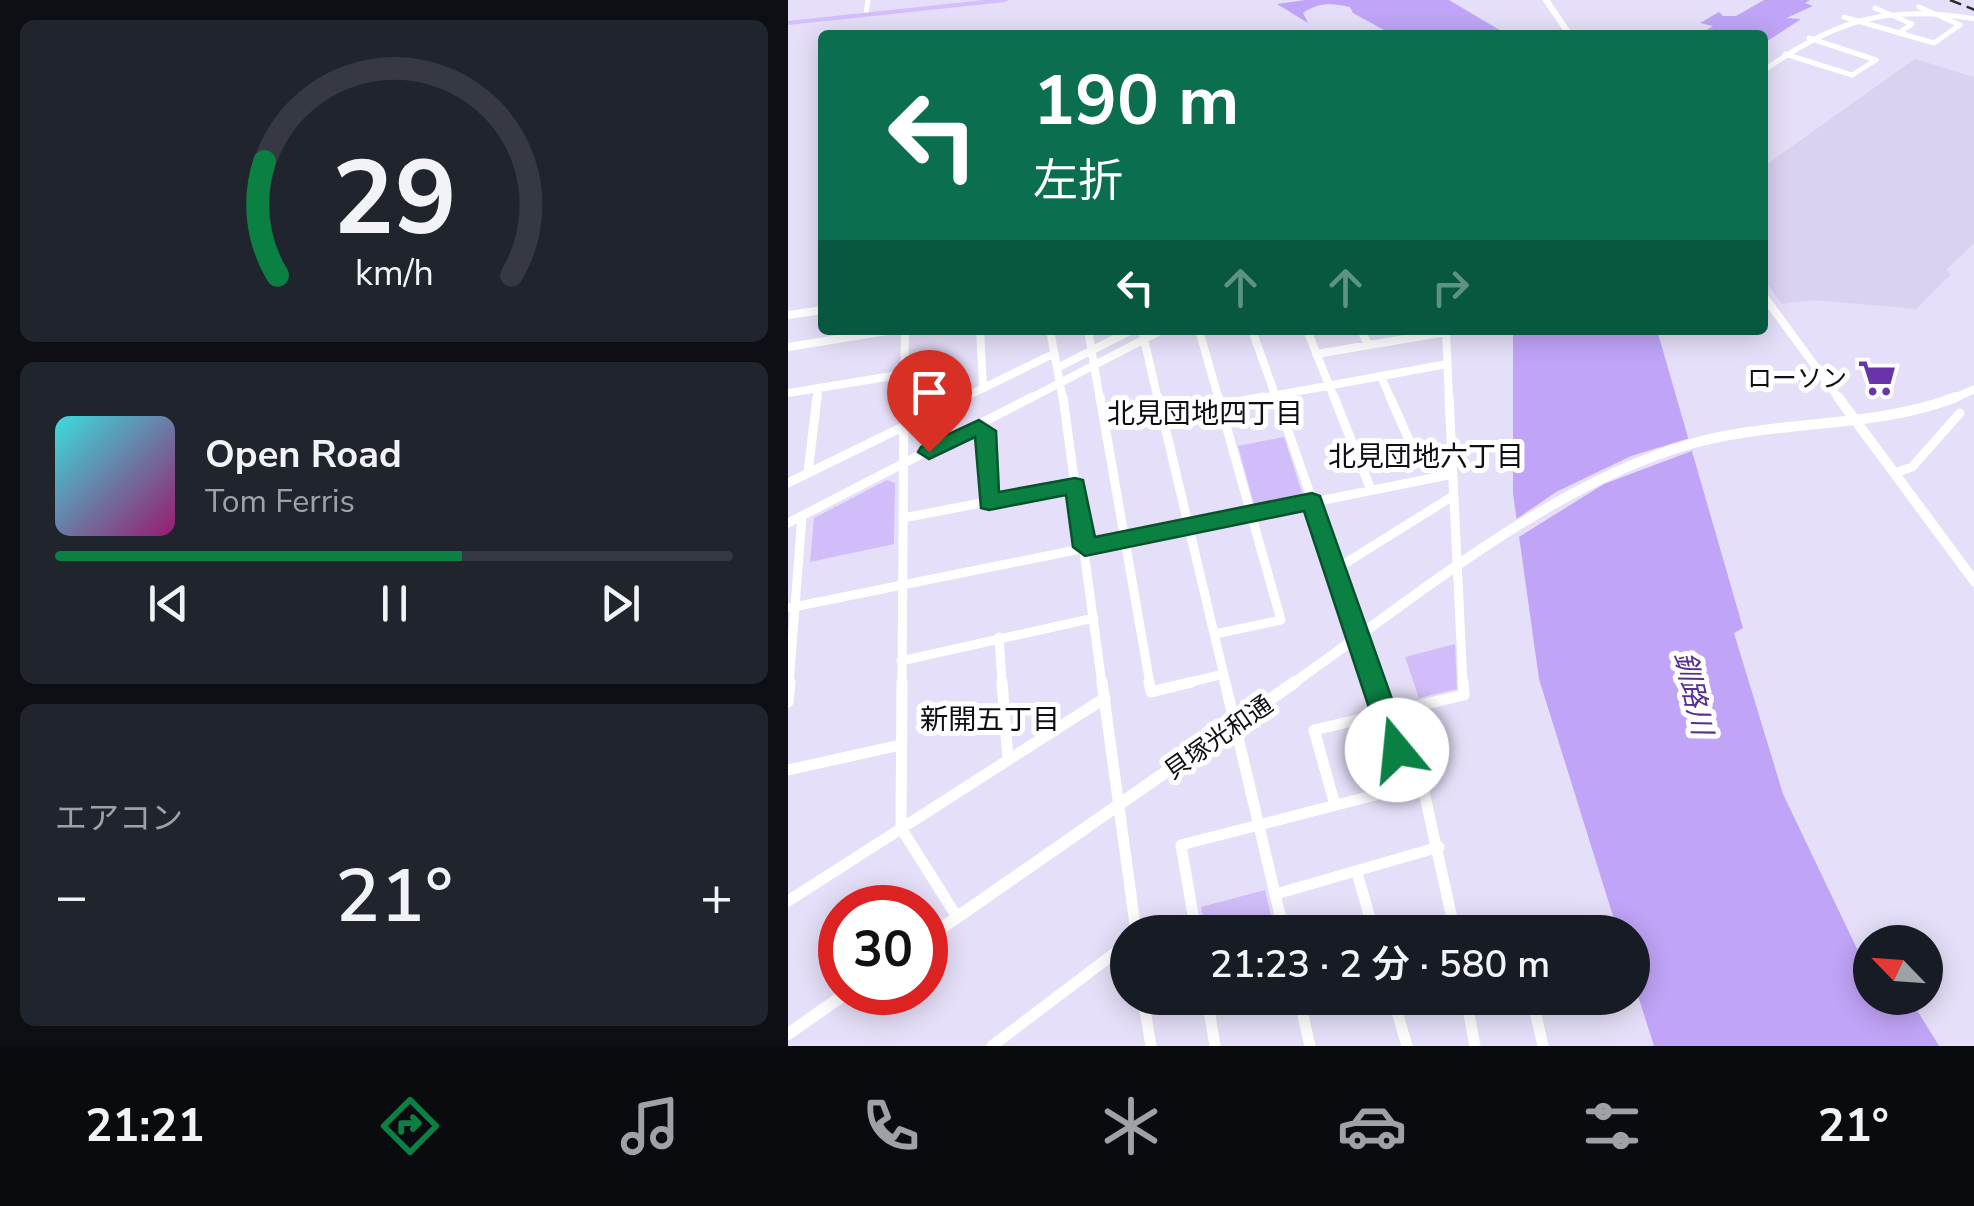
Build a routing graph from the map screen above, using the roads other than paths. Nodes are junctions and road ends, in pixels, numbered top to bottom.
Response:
1 (970, 0) edge
2 (1005, 0) edge
3 (1546, 0) edge
4 (990, 1) edge
5 (1894, 4) dead end
6 (1873, 6) junction
7 (867, 8) edge
8 (1844, 17) junction
9 (1974, 19) edge
10 (788, 21) edge
11 (1567, 30) edge
12 (1900, 33) junction
13 (1809, 38) junction
14 (1785, 54) junction
15 (1768, 67) edge
16 (1768, 303) edge
17 (818, 311) edge
18 (788, 316) edge
19 (862, 335) edge
20 (906, 335) edge
21 (980, 335) edge
22 (1051, 335) edge
23 (1088, 335) edge
24 (1122, 335) edge
25 (1142, 335) edge
26 (1144, 335) edge
27 (1200, 335) edge
28 (1254, 335) edge
29 (1309, 335) edge
30 (1363, 335) edge
31 (1411, 335) edge
32 (1446, 335) edge
33 (1368, 346) junction
34 (788, 347) edge
35 (1090, 350) junction
36 (1053, 354) junction
37 (1316, 354) junction
38 (1447, 364) junction
39 (1094, 365) junction
40 (1059, 367) junction
41 (904, 374) junction
42 (1381, 376) junction
43 (1060, 383) junction
44 (1328, 385) junction
45 (983, 387) junction
46 (818, 388) junction
47 (1974, 388) edge
48 (788, 393) edge
49 (1274, 395) junction
50 (1219, 404) junction
51 (1960, 413) dead end
52 (1164, 415) junction
53 (1852, 416) junction
54 (979, 426) junction
55 (1105, 426) junction
56 (904, 427) junction
57 (1357, 452) junction
58 (903, 465) junction
59 (808, 473) junction
60 (1895, 473) junction
61 (1453, 474) junction
62 (788, 483) edge
63 (1075, 485) junction
64 (1370, 490) junction
65 (1453, 496) junction
66 (1312, 501) junction
67 (989, 502) junction
68 (1252, 514) junction
69 (802, 516) junction
70 (904, 518) junction
71 (788, 523) edge
72 (1188, 527) junction
73 (1125, 540) junction
74 (1085, 547) junction
75 (1336, 569) junction
76 (1457, 570) junction
77 (1974, 582) edge
78 (904, 584) junction
79 (792, 607) edge
80 (1094, 618) junction
81 (1215, 634) junction
82 (999, 637) junction
83 (1362, 638) junction
84 (901, 661) junction
85 (789, 673) edge
86 (1224, 674) junction
87 (1105, 698) junction
88 (788, 702) edge
89 (1386, 713) junction
90 (1236, 724) junction
91 (900, 745) junction
92 (1008, 760) junction
93 (788, 770) edge
94 (1408, 787) junction
95 (1120, 805) junction
96 (1335, 805) junction
97 (1260, 825) junction
98 (900, 828) junction
99 (1440, 848) junction
100 (1356, 873) junction
101 (1276, 894) junction
102 (788, 901) edge
103 (1134, 915) edge
104 (1193, 915) edge
105 (1280, 915) edge
106 (1369, 915) edge
107 (1451, 915) edge
108 (957, 918) junction
109 (948, 924) edge
110 (1110, 957) edge
111 (818, 1013) edge
112 (1146, 1015) edge
113 (1210, 1015) edge
114 (1303, 1015) edge
115 (1398, 1015) edge
116 (1469, 1015) edge
117 (1536, 1015) edge
118 (788, 1034) edge
119 (992, 1046) edge
120 (1152, 1046) edge
121 (1215, 1046) edge
122 (1310, 1046) edge
123 (1407, 1046) edge
124 (1475, 1046) edge
125 (1543, 1046) edge

1 - 7 highway
2 - 4 highway
3 - 11 street
4 - 7 highway
5 - 6 street
6 - 8 street
6 - 12 street
7 - 10 highway
8 - 12 street
8 - 13 street
9 - 12 street
13 - 14 street
13 - 14 street
14 - 15 street
16 - 53 street
17 - 18 street
19 - 34 street
20 - 41 street
21 - 45 street
22 - 36 street
23 - 35 street
24 - 35 street
25 - 39 street
26 - 52 street
27 - 50 street
28 - 49 street
29 - 37 street
30 - 33 street
31 - 33 street
32 - 38 street
33 - 37 street
35 - 39 street
35 - 40 street
36 - 40 street
36 - 45 street
37 - 44 street
38 - 42 street
38 - 61 street
39 - 43 street
39 - 55 street
40 - 43 street
41 - 46 street
41 - 56 street
42 - 44 street
42 - 57 street
43 - 54 street
43 - 63 street
44 - 49 street
44 - 57 street
45 - 56 street
46 - 48 street
46 - 59 street
47 - 53 street
49 - 50 street
49 - 66 street
50 - 52 street
50 - 68 street
51 - 60 street
52 - 55 street
52 - 72 street
53 - 60 street
53 - 76 street, 貝塚光和通
54 - 58 street
54 - 67 street
55 - 73 street
56 - 58 street
56 - 59 street
57 - 64 street
58 - 69 street
58 - 70 street
59 - 62 street
60 - 77 street
61 - 64 street
61 - 65 street
63 - 67 street
63 - 74 street
64 - 66 street
65 - 75 street
65 - 76 street
66 - 68 street
66 - 75 street
67 - 70 street
68 - 72 street
68 - 81 street
69 - 71 street
69 - 79 street
70 - 78 street
72 - 73 street
72 - 81 street
73 - 74 street
73 - 86 street
74 - 78 street
74 - 80 street
75 - 83 street
76 - 83 street, 貝塚光和通
76 - 89 street
78 - 79 street
78 - 84 street
79 - 85 street
80 - 82 street
80 - 87 street
81 - 86 street
82 - 84 street
82 - 92 street
83 - 89 street
83 - 90 street, 貝塚光和通
84 - 91 street
85 - 88 street
86 - 90 street
87 - 92 street
87 - 95 street
89 - 94 street
89 - 96 street
90 - 95 street, 貝塚光和通
90 - 97 street
91 - 93 street
91 - 98 street
92 - 98 street
94 - 96 street
94 - 99 street
95 - 103 street
95 - 108 street, 貝塚光和通
96 - 97 street
97 - 101 street
97 - 104 street
98 - 102 street
98 - 108 street
99 - 100 street
99 - 107 street
100 - 101 street
100 - 106 street
101 - 105 street
108 - 109 street, 貝塚光和通
110 - 119 street
111 - 118 street
112 - 120 street
113 - 121 street
114 - 122 street
115 - 123 street
116 - 124 street
117 - 125 street

